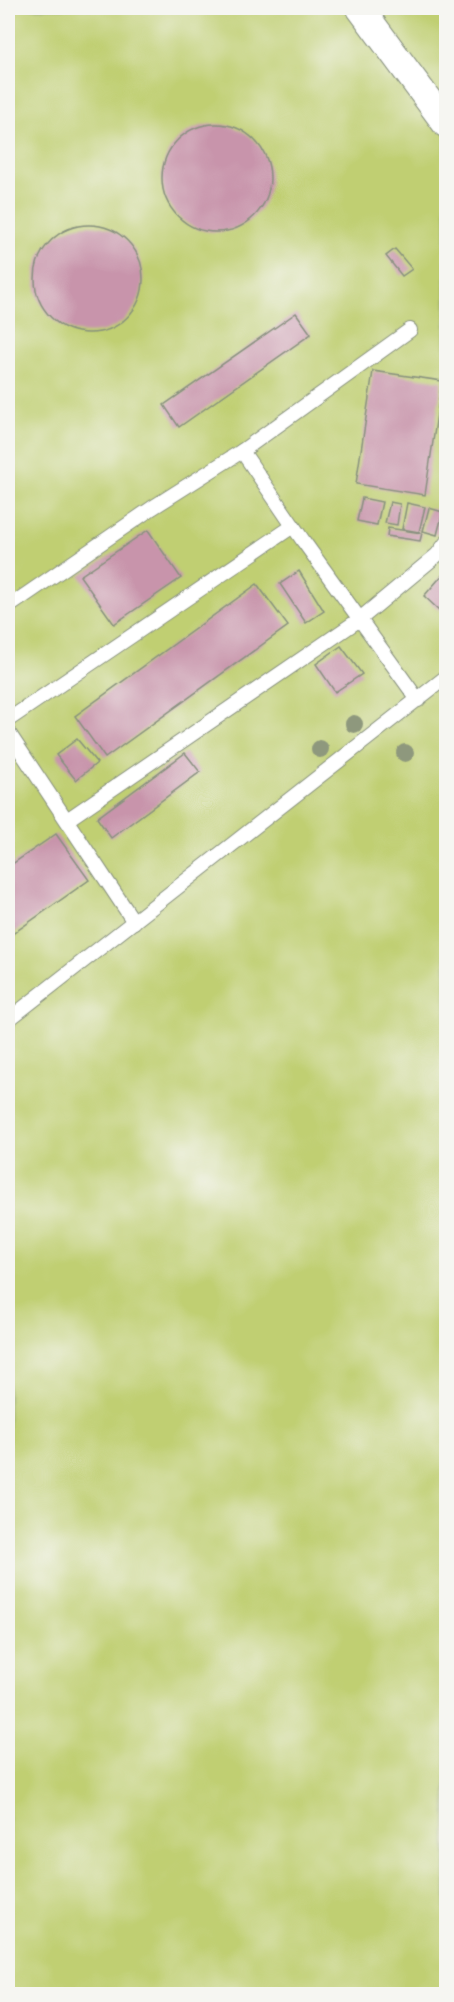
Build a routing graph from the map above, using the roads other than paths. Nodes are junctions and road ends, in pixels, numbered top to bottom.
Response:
1 (360, 8) edge
2 (447, 124) edge
3 (410, 330) dead end
4 (242, 451) junction
5 (293, 526) junction
6 (447, 543) edge
7 (8, 607) edge
8 (360, 619) junction
9 (447, 677) edge
10 (418, 700) junction
11 (8, 720) edge
12 (8, 732) edge
13 (67, 820) junction
14 (134, 922) junction
15 (8, 1020) edge

1 - 2 street
3 - 4 lane
4 - 5 lane
4 - 7 lane
5 - 8 lane
5 - 11 lane
6 - 8 lane
8 - 10 lane
8 - 13 lane
9 - 10 lane
10 - 14 lane
12 - 13 lane
13 - 14 lane
14 - 15 lane

